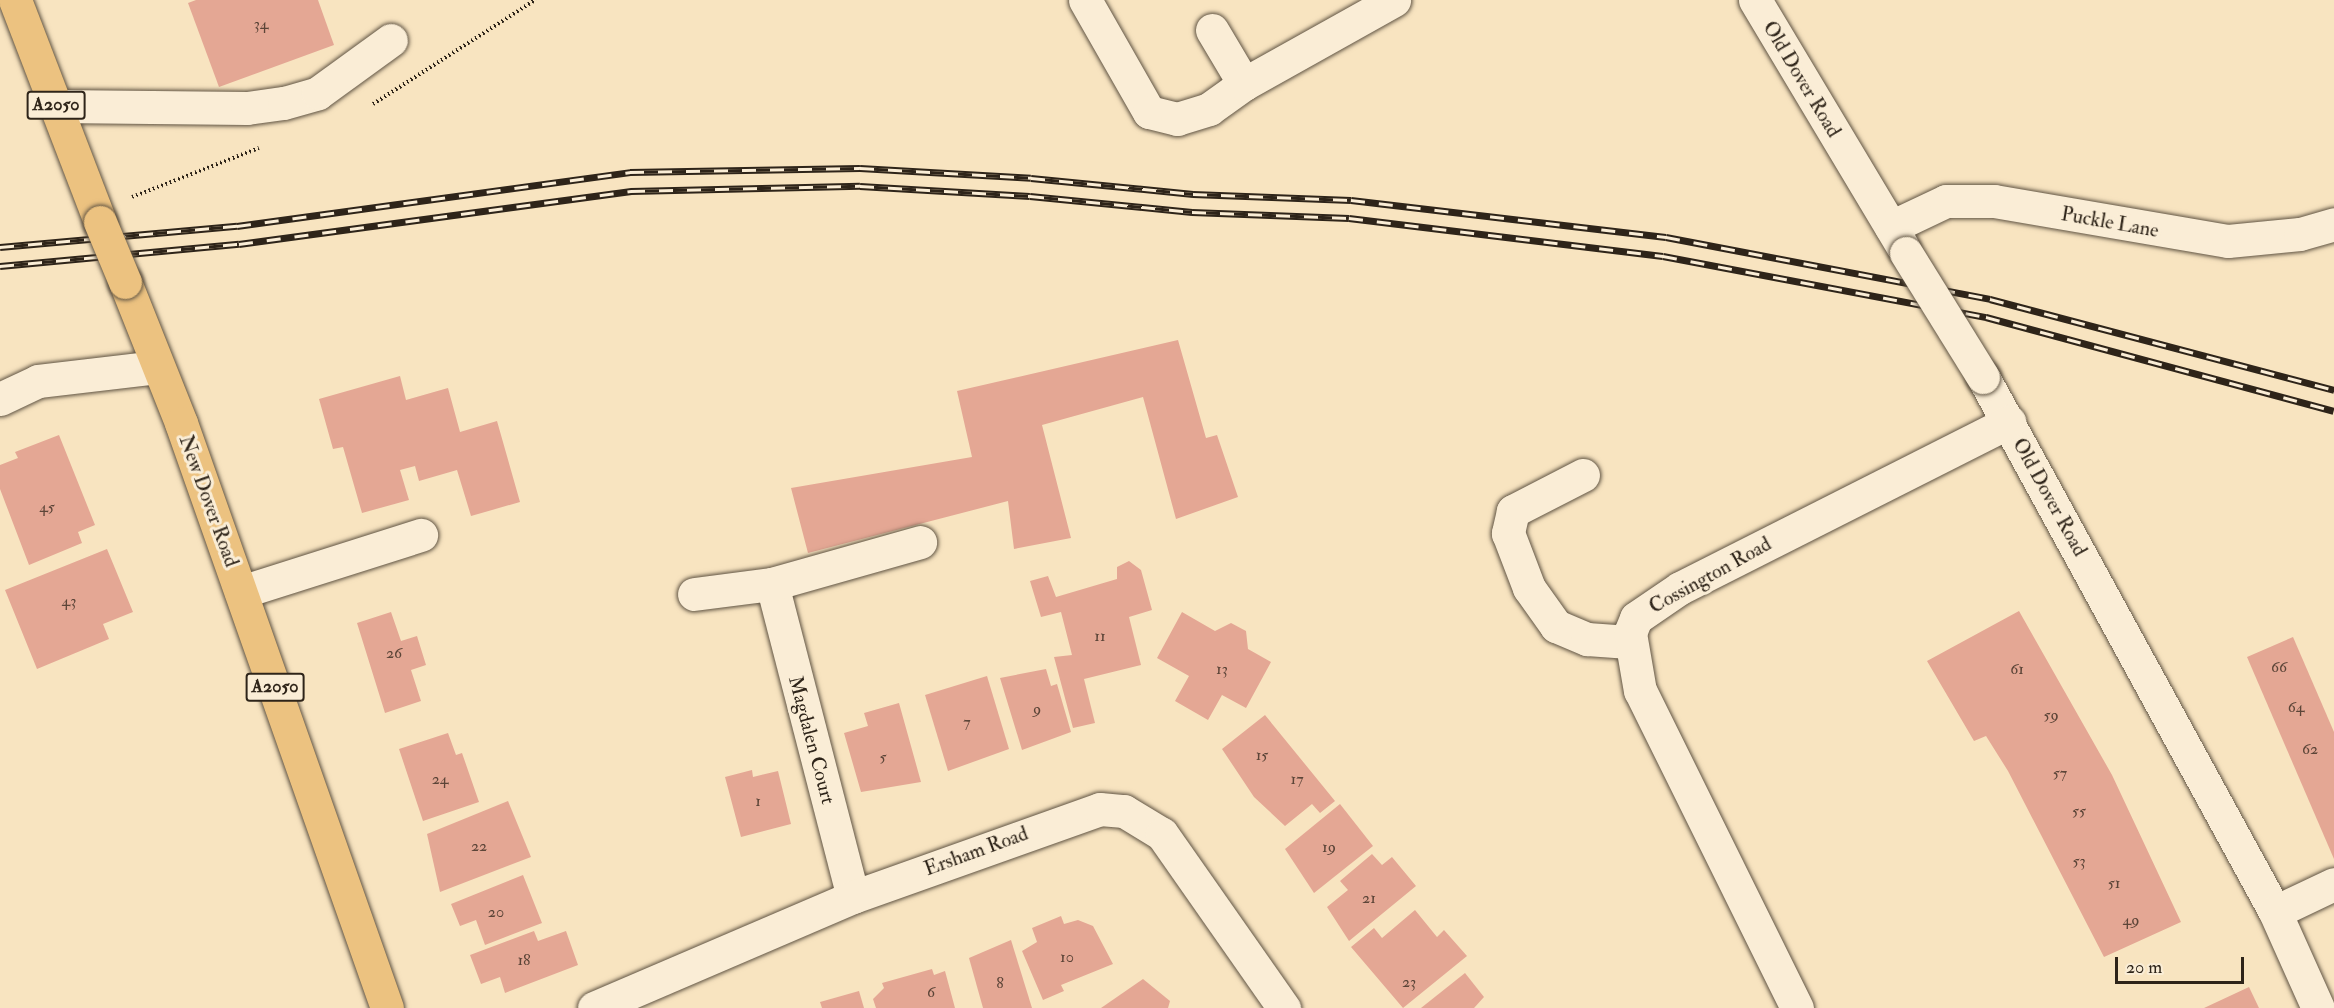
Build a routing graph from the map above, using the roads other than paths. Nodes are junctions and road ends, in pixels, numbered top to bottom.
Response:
1 (15, 0) edge
2 (1085, 0) edge
3 (1394, 0) edge
4 (1768, 5) edge
5 (1212, 30) dead end
6 (391, 40) dead end
7 (1244, 84) junction
8 (56, 106) junction
9 (2334, 224) edge
10 (1898, 240) junction
11 (157, 367) junction
12 (0, 399) edge
13 (2009, 422) junction
14 (1583, 475) dead end
15 (421, 535) dead end
16 (920, 542) dead end
17 (772, 584) junction
18 (241, 592) junction
19 (694, 594) dead end
20 (1629, 642) junction
21 (2334, 884) edge
22 (853, 897) junction
23 (2276, 912) junction
24 (387, 1008) edge
25 (594, 1008) edge
26 (1284, 1008) edge
27 (1797, 1008) edge
28 (2318, 1008) edge

1 - 8 main road, New Dover Road / A2050
2 - 7 street
3 - 7 street
4 - 10 street, Old Dover Road
5 - 7 street
6 - 8 street
8 - 11 main road, New Dover Road / A2050, bridge
9 - 10 street, Puckle Lane
10 - 13 street, Old Dover Road, bridge
11 - 12 street
11 - 18 main road, New Dover Road / A2050
13 - 20 street, Cossington Road
13 - 23 street, Old Dover Road
14 - 20 street
15 - 18 street
16 - 17 street
17 - 19 street
17 - 22 street, Magdalen Court
18 - 24 main road, New Dover Road / A2050
20 - 27 street
21 - 23 street
22 - 25 street, Ersham Road
22 - 26 street, Ersham Road
23 - 28 street, Old Dover Road

